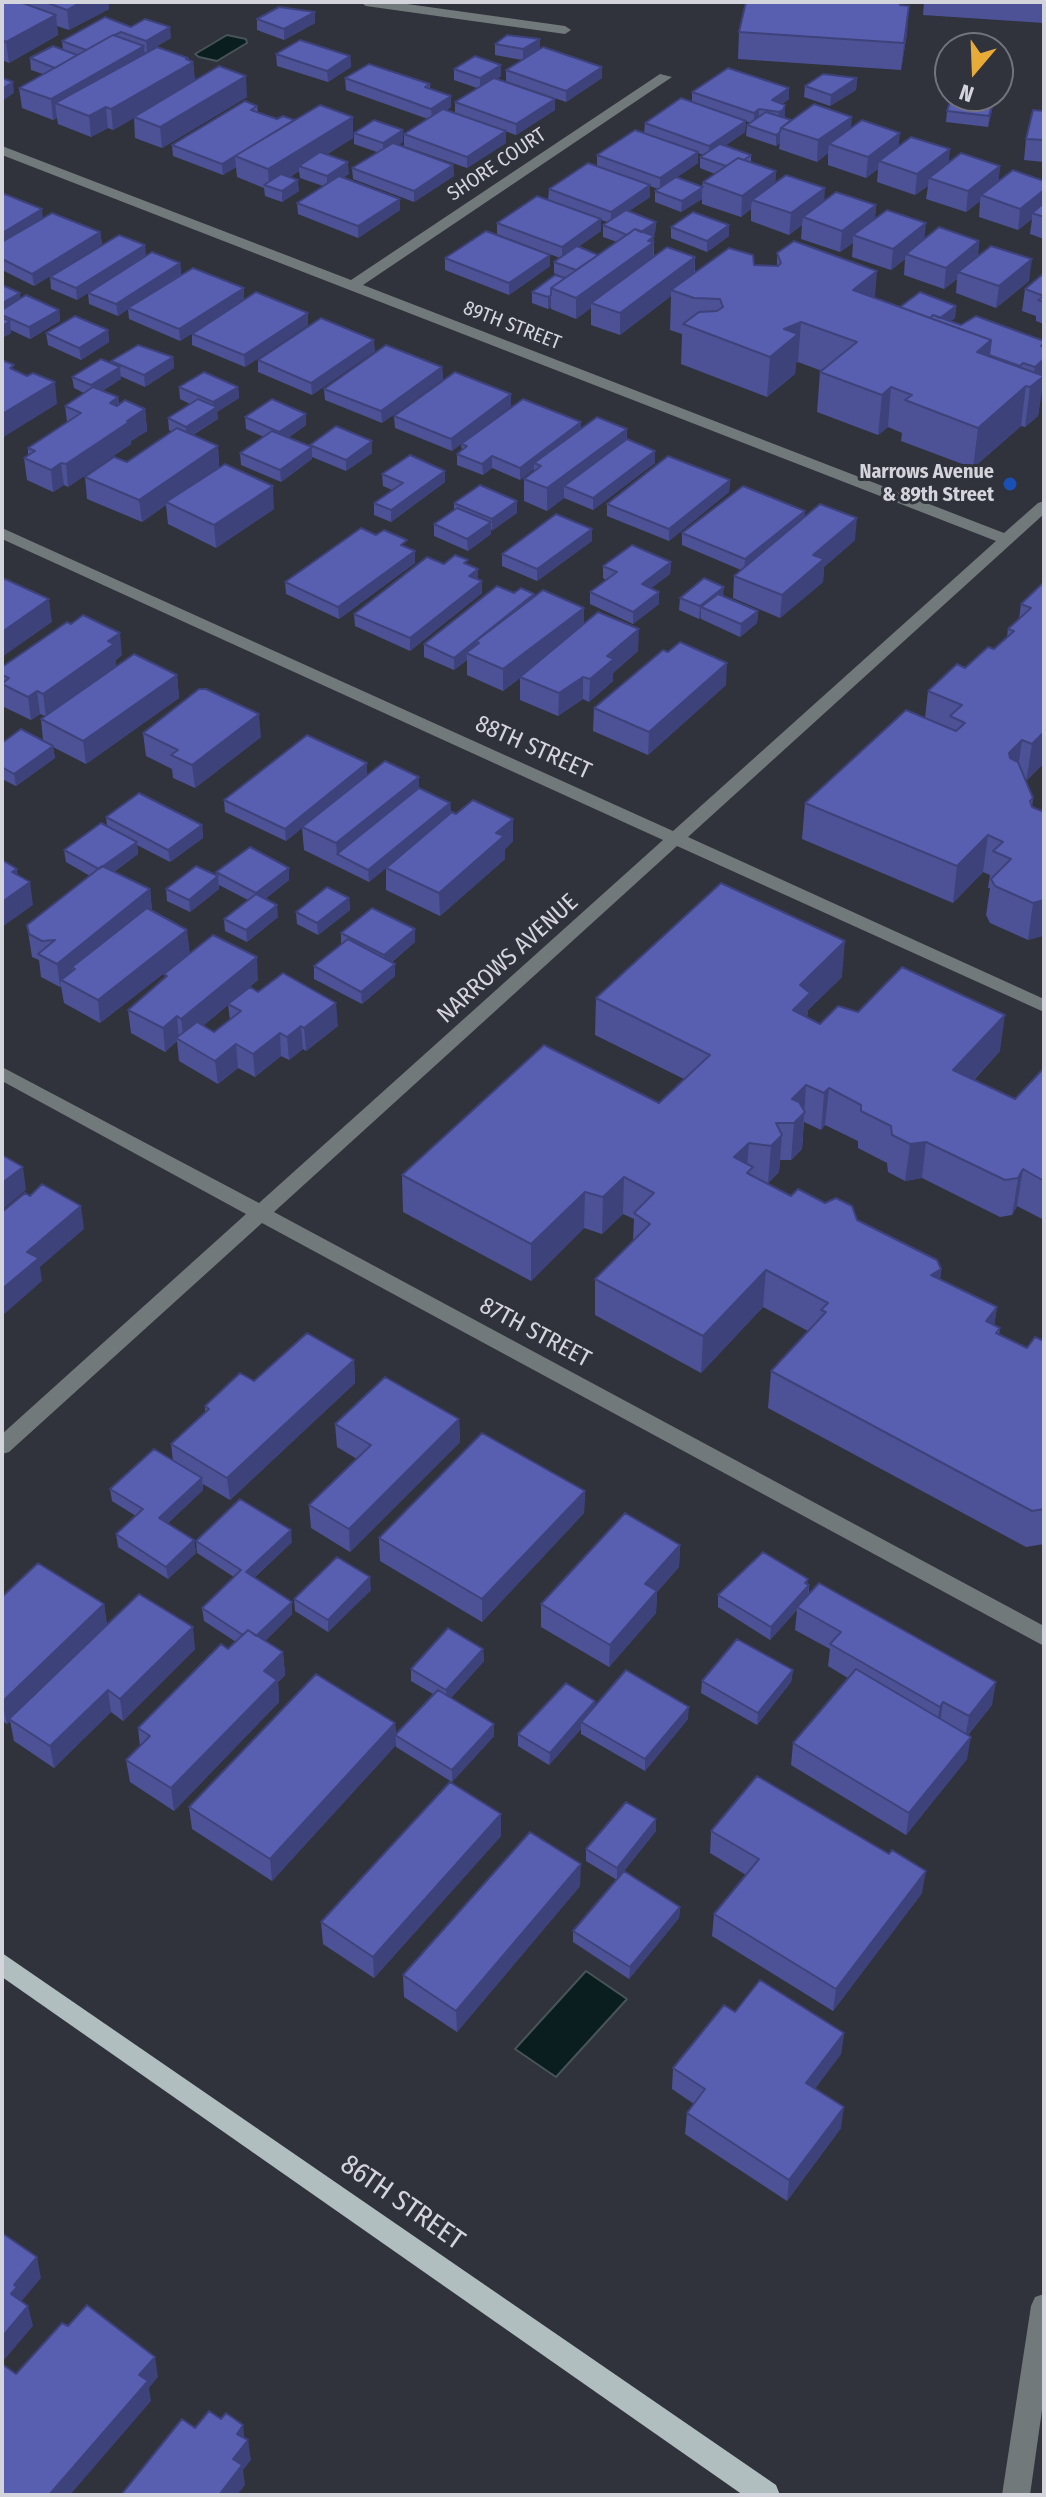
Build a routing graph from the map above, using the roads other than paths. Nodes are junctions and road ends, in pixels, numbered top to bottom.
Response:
1 (366, 2) edge
2 (417, 6) edge
3 (565, 30) dead end
4 (665, 77) dead end
5 (2, 150) edge
6 (352, 286) junction
7 (1044, 506) edge
8 (2, 533) edge
9 (1007, 540) junction
10 (677, 840) junction
11 (1044, 1006) edge
12 (2, 1073) edge
13 (260, 1214) junction
14 (2, 1446) edge
15 (1044, 1637) edge
16 (2, 1964) edge
17 (1044, 2306) edge
18 (766, 2495) edge
19 (1016, 2495) edge

1 - 2 street
2 - 3 street
4 - 6 street, SHORE COURT
5 - 6 street, 89TH STREET
6 - 9 street, 89TH STREET
7 - 9 street, NARROWS AVENUE
8 - 10 street, 88TH STREET
9 - 10 street, NARROWS AVENUE
10 - 11 street, 88TH STREET
10 - 13 street, NARROWS AVENUE
12 - 13 street, 87TH STREET
13 - 14 street, NARROWS AVENUE
13 - 15 street, 87TH STREET
16 - 18 main road, 86TH STREET
17 - 19 street

